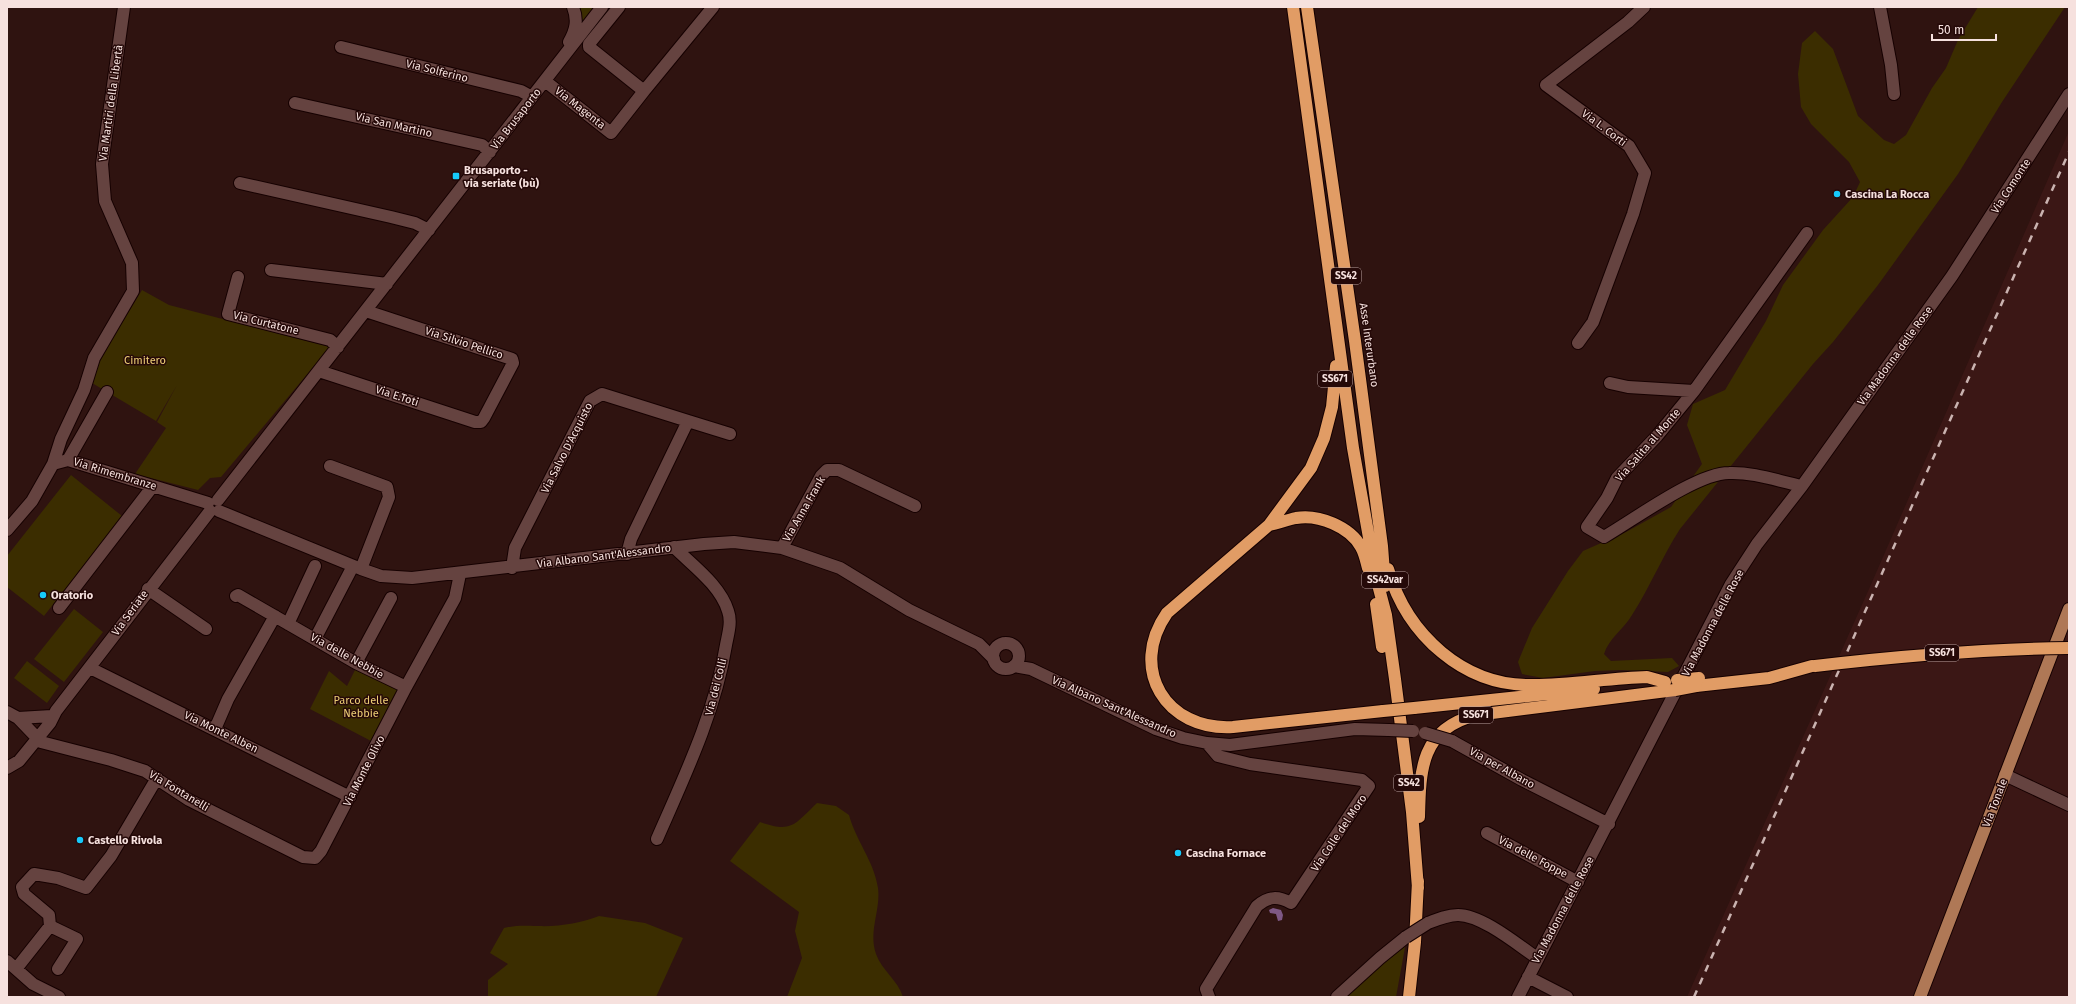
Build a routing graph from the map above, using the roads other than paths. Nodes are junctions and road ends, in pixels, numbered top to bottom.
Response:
1 (124, 7) edge
2 (573, 7) edge
3 (602, 7) edge
4 (619, 7) edge
5 (713, 7) edge
6 (1293, 7) edge
7 (1307, 7) edge
8 (1644, 7) edge
9 (1880, 7) edge
10 (341, 47) dead end
11 (548, 78) junction
12 (644, 91) junction
13 (1894, 94) dead end
14 (2069, 94) edge
15 (532, 98) junction
16 (295, 103) dead end
17 (490, 152) junction
18 (240, 183) dead end
19 (1322, 216) junction
20 (428, 230) junction
21 (1807, 233) dead end
22 (271, 270) dead end
23 (1952, 276) joint
24 (238, 277) dead end
25 (387, 284) junction
26 (366, 311) junction
27 (1578, 343) dead end
28 (338, 347) junction
29 (319, 371) junction
30 (1610, 383) dead end
31 (1694, 391) junction
32 (107, 392) dead end
33 (291, 407) joint
34 (475, 422) joint
35 (688, 422) junction
36 (730, 434) dead end
37 (68, 460) junction
38 (54, 464) junction
39 (330, 466) dead end
40 (153, 486) junction
41 (1802, 486) junction
42 (214, 506) junction
43 (915, 506) dead end
44 (1269, 525) junction
45 (7, 530) edge
46 (1382, 546) junction
47 (674, 547) junction
48 (782, 548) junction
49 (627, 554) junction
50 (315, 566) dead end
51 (357, 568) junction
52 (512, 568) junction
53 (460, 574) junction
54 (148, 589) junction
55 (236, 596) dead end
56 (391, 598) dead end
57 (58, 608) dead end
58 (2069, 609) edge
59 (1386, 615) junction
60 (275, 616) junction
61 (288, 624) junction
62 (206, 629) dead end
63 (315, 639) junction
64 (979, 644) junction
65 (1000, 645) junction
66 (2069, 648) edge
67 (994, 659) junction
68 (1016, 660) junction
69 (356, 663) junction
70 (90, 668) junction
71 (1396, 679) junction
72 (1672, 684) junction
73 (406, 687) junction
74 (7, 712) edge
75 (52, 716) junction
76 (18, 718) junction
77 (215, 729) junction
78 (1389, 730) joint
79 (36, 739) junction
80 (1207, 743) junction
81 (7, 768) edge
82 (2005, 775) junction
83 (157, 778) junction
84 (350, 797) junction
85 (2069, 806) edge
86 (1609, 824) junction
87 (1487, 833) dead end
88 (657, 839) dead end
89 (315, 858) joint
90 (1578, 882) junction
91 (1418, 888) junction
92 (50, 926) junction
93 (1537, 958) junction
94 (11, 965) edge
95 (58, 969) dead end
96 (1528, 977) junction
97 (58, 997) edge
98 (1208, 997) edge
99 (1337, 997) edge
100 (1409, 997) edge
101 (1518, 997) edge
102 (1567, 997) edge
103 (1920, 997) edge

1 - 38 street, Via Martiri della Libertà
2 - 11 street
3 - 11 street, Via Brusaporto
4 - 12 street
5 - 12 street, Via Magenta
6 - 19 highway, SS42
7 - 46 highway, Asse Interurbano / SS42
8 - 27 street, Via L. Corti
9 - 13 street
10 - 15 street, Via Solferino
11 - 12 street, Via Magenta
11 - 15 street, Via Brusaporto
14 - 23 street, Via Comonte
15 - 17 street, Via Brusaporto
16 - 17 street, Via San Martino
17 - 20 street, Via Brusaporto
18 - 20 street
19 - 44 highway, SS671
19 - 59 highway, SS42
20 - 25 street, Via Brusaporto
21 - 31 street, Via Salita al Monte
22 - 25 street
23 - 41 street, Via Madonna delle Rose
24 - 28 street, Via Curtatone
25 - 26 street, Via Brusaporto
26 - 28 street, Via Brusaporto
26 - 34 street, Via Silvio Pellico
28 - 29 street, Via Brusaporto
29 - 33 street, Via Brusaporto
29 - 34 street, Via E.Toti
30 - 31 street
31 - 41 street, Via Salita al Monte
32 - 37 street
33 - 42 street, Via Seriate
35 - 36 street, Via Salvo D'Acquisto
35 - 49 street
35 - 52 street, Via Salvo D'Acquisto
37 - 38 street, Via Rimembranze
37 - 40 street, Via Rimembranze
38 - 45 street
39 - 51 street
40 - 42 street, Via Rimembranze
40 - 57 street
41 - 86 street, Via Madonna delle Rose
42 - 51 street, Via Albano Sant'Alessandro
42 - 54 street, Via Seriate
43 - 48 street, Via Anna Frank
44 - 71 highway
44 - 72 highway, SS671, bridge
46 - 59 highway, Asse Interurbano / SS42var
46 - 72 highway
47 - 48 street, Via Albano Sant'Alessandro
47 - 49 street, Via Albano Sant'Alessandro
47 - 88 street, Via dei Colli
48 - 64 street, Via Albano Sant'Alessandro
49 - 52 street, Via Albano Sant'Alessandro
50 - 61 street
51 - 53 street, Via Albano Sant'Alessandro
51 - 63 street
52 - 53 street, Via Albano Sant'Alessandro
53 - 73 street, Via Monte Olivo
54 - 62 street
54 - 70 street, Via Seriate
55 - 60 street, Via delle Nebbie
56 - 69 street
58 - 82 main road, Via Tonale
59 - 71 highway, SS42
60 - 61 street, Via delle Nebbie
60 - 77 street
61 - 63 street, Via delle Nebbie
63 - 69 street, Via delle Nebbie
64 - 65 street, Via Albano Sant'Alessandro
64 - 67 street, Via Albano Sant'Alessandro
65 - 67 street
65 - 68 street
66 - 72 highway, SS671, bridge
67 - 68 street
68 - 80 street, Via Albano Sant'Alessandro
69 - 73 street, Via delle Nebbie
70 - 75 street, Via Seriate
70 - 77 street, Via Monte Alben
71 - 91 highway, SS42
72 - 91 highway, SS671
73 - 84 street, Via Monte Olivo
74 - 76 street
75 - 76 street
75 - 79 street, Via Seriate
76 - 79 street
77 - 84 street, Via Monte Alben
78 - 80 street, Via Albano Sant'Alessandro
78 - 86 street, Via per Albano, bridge
79 - 81 street, Via Seriate
79 - 83 street, Via Fontanelli
80 - 98 street, Via Colle del Moro
82 - 85 street
82 - 103 main road, Via Tonale
83 - 89 street, Via Fontanelli
83 - 92 street
84 - 89 street, Via Monte Olivo
86 - 90 street, Via Madonna delle Rose
87 - 90 street, Via delle Foppe
90 - 93 street, Via Madonna delle Rose
91 - 100 highway, SS42
92 - 94 street
92 - 95 street
93 - 96 street, Via Madonna delle Rose
93 - 99 street, bridge
94 - 97 street
96 - 101 street, Via Madonna delle Rose
96 - 102 street

